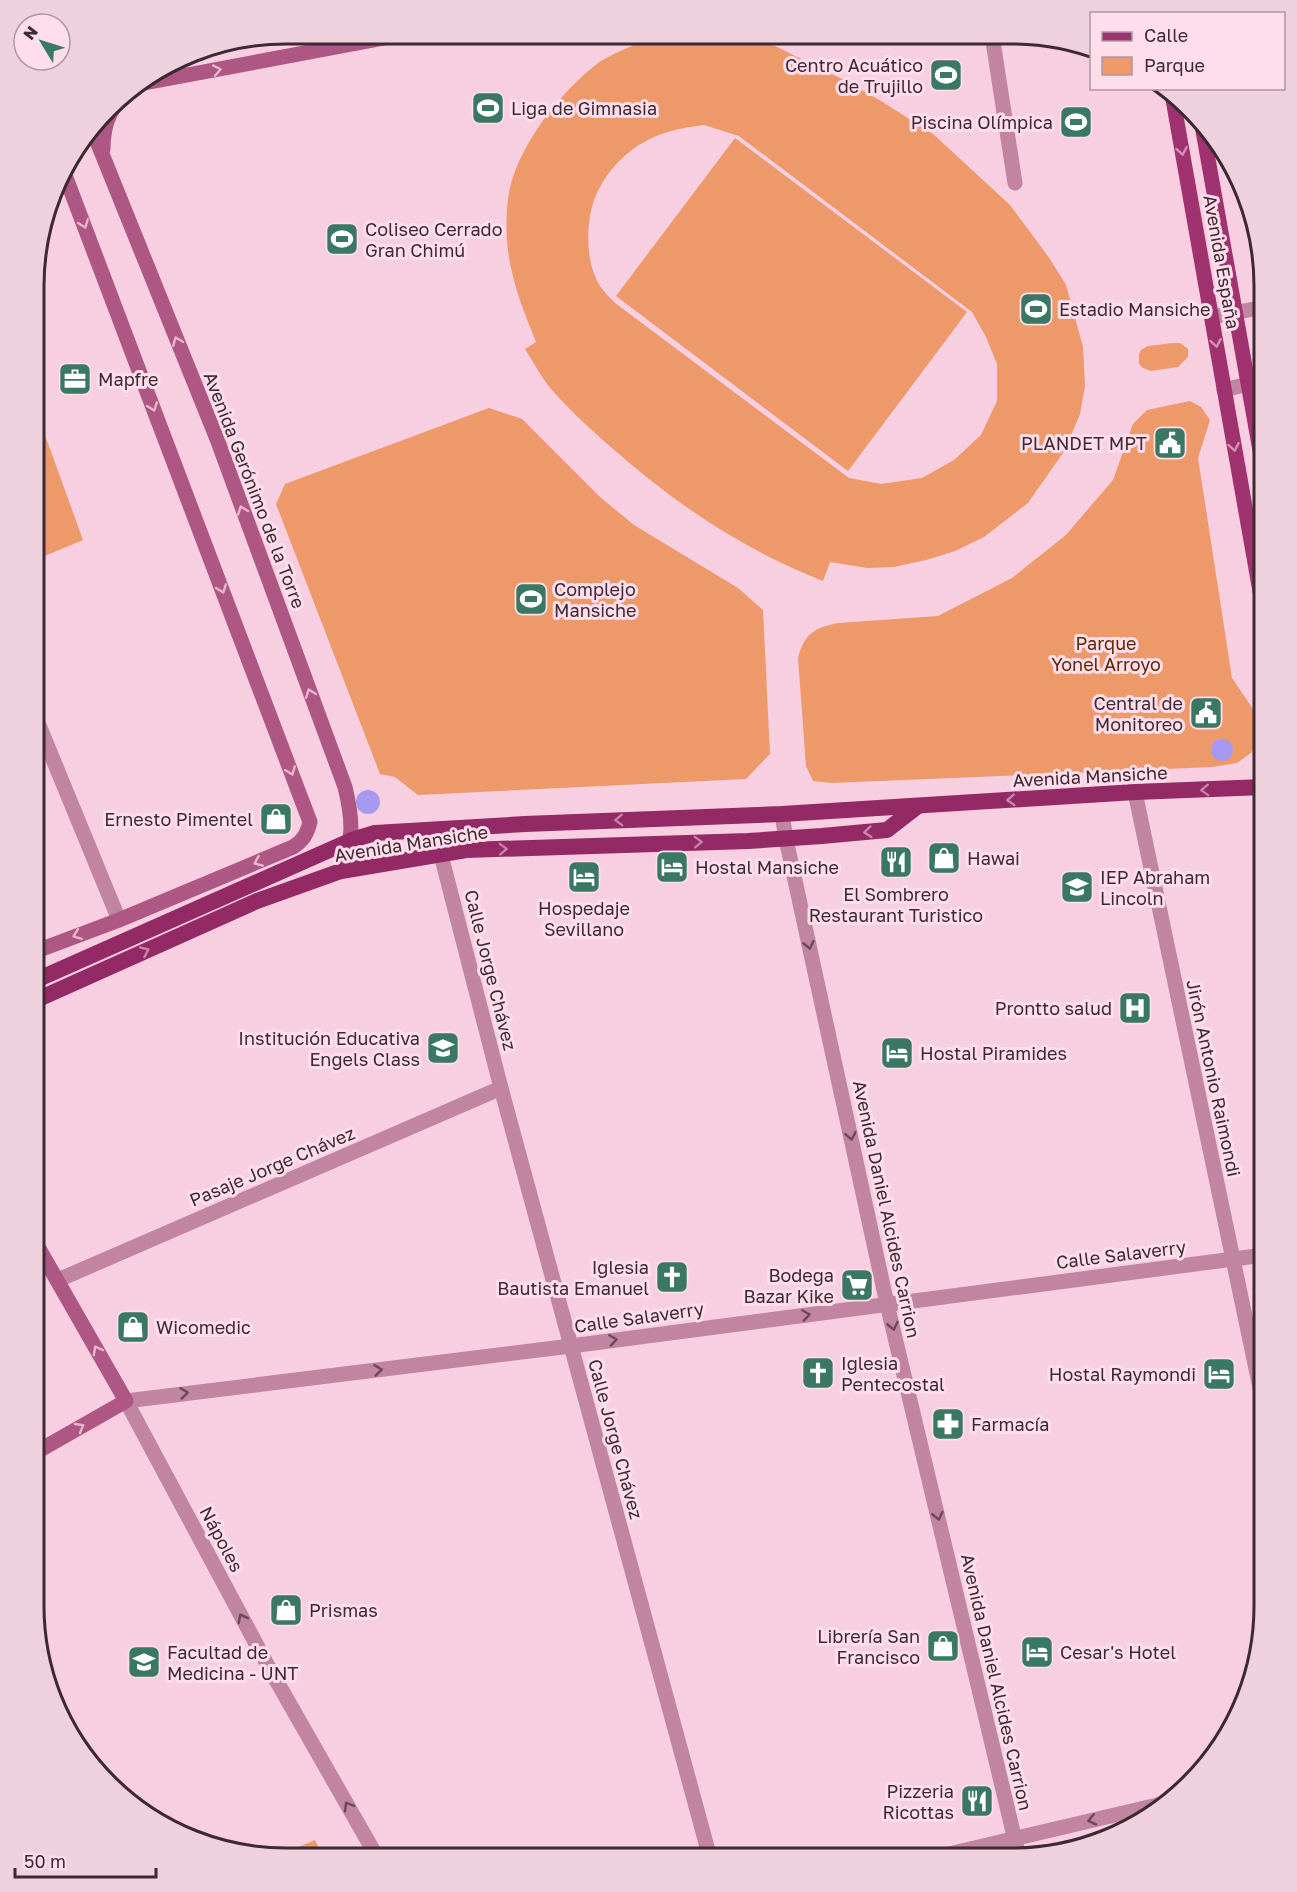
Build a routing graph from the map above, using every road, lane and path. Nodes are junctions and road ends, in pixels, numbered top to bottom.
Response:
1 (334, 44) edge
2 (993, 44) edge
3 (156, 81) edge
4 (1174, 107) edge
5 (106, 124) edge
6 (95, 136) edge
7 (1205, 140) edge
8 (102, 152) junction
9 (67, 181) edge
10 (1015, 183) dead end
11 (1254, 309) edge
12 (1235, 312) junction
13 (1212, 317) junction
14 (1254, 382) edge
15 (1248, 384) junction
16 (1224, 390) junction
17 (1254, 417) edge
18 (1254, 558) edge
19 (43, 735) edge
20 (1254, 788) edge
21 (1134, 792) junction
22 (918, 806) junction
23 (782, 814) junction
24 (786, 839) junction
25 (351, 840) junction
26 (441, 855) junction
27 (341, 872) junction
28 (119, 920) junction
29 (43, 949) edge
30 (43, 977) edge
31 (43, 997) edge
32 (501, 1088) junction
33 (43, 1255) edge
34 (1254, 1256) edge
35 (1232, 1259) junction
36 (58, 1280) junction
37 (887, 1304) junction
38 (571, 1346) junction
39 (1254, 1364) edge
40 (126, 1401) junction
41 (43, 1448) edge
42 (1147, 1807) edge
43 (1014, 1838) junction
44 (371, 1848) edge
45 (707, 1848) edge
46 (973, 1848) edge
47 (1017, 1848) edge

3 -> 1 main road
2 - 10 street
4 -> 13 main road, Avenida España
5 - 8 main road
6 - 8 main road, Avenida Gerónimo de la Torre
7 - 12 main road, Avenida España
25 -> 8 main road, Avenida Gerónimo de la Torre
9 -> 28 main road
11 - 12 street
12 - 13 street
12 - 15 main road, Avenida España
13 -> 16 main road, Avenida España
14 - 15 street
15 - 16 street
15 - 17 main road, Avenida España
16 -> 18 main road, Avenida España
19 - 28 street
20 -> 21 highway, Avenida Mansiche
21 -> 22 highway, Avenida Mansiche
21 - 35 street, Jirón Antonio Raimondi
22 - 23 highway, Avenida Mansiche
22 -> 24 highway, Avenida Mansiche
23 - 24 street, Avenida Daniel Alcides Carrion
23 -> 25 highway, Avenida Mansiche
26 -> 24 highway, Avenida Mansiche
24 -> 37 street, Avenida Daniel Alcides Carrion
25 - 27 main road, Avenida Gerónimo de la Torre
25 - 30 highway, Avenida Mansiche
26 - 27 highway, Avenida Mansiche
26 - 32 street, Calle Jorge Chávez
31 -> 27 highway, Avenida Mansiche
28 -> 29 main road
32 - 36 street, Pasaje Jorge Chávez
32 - 38 street, Calle Jorge Chávez
33 - 36 main road, Nápoles
34 - 35 street, Calle Salaverry
35 - 37 street, Calle Salaverry
35 - 39 street, Jirón Antonio Raimondi
40 -> 36 main road, Nápoles
38 -> 37 street, Calle Salaverry
37 -> 43 street, Avenida Daniel Alcides Carrion
40 -> 38 street, Calle Salaverry
38 - 45 street, Calle Jorge Chávez
41 -> 40 main road, Calle Salaverry
44 -> 40 street, Nápoles
42 -> 43 street
43 - 46 street
43 - 47 street, Avenida Daniel Alcides Carrion

